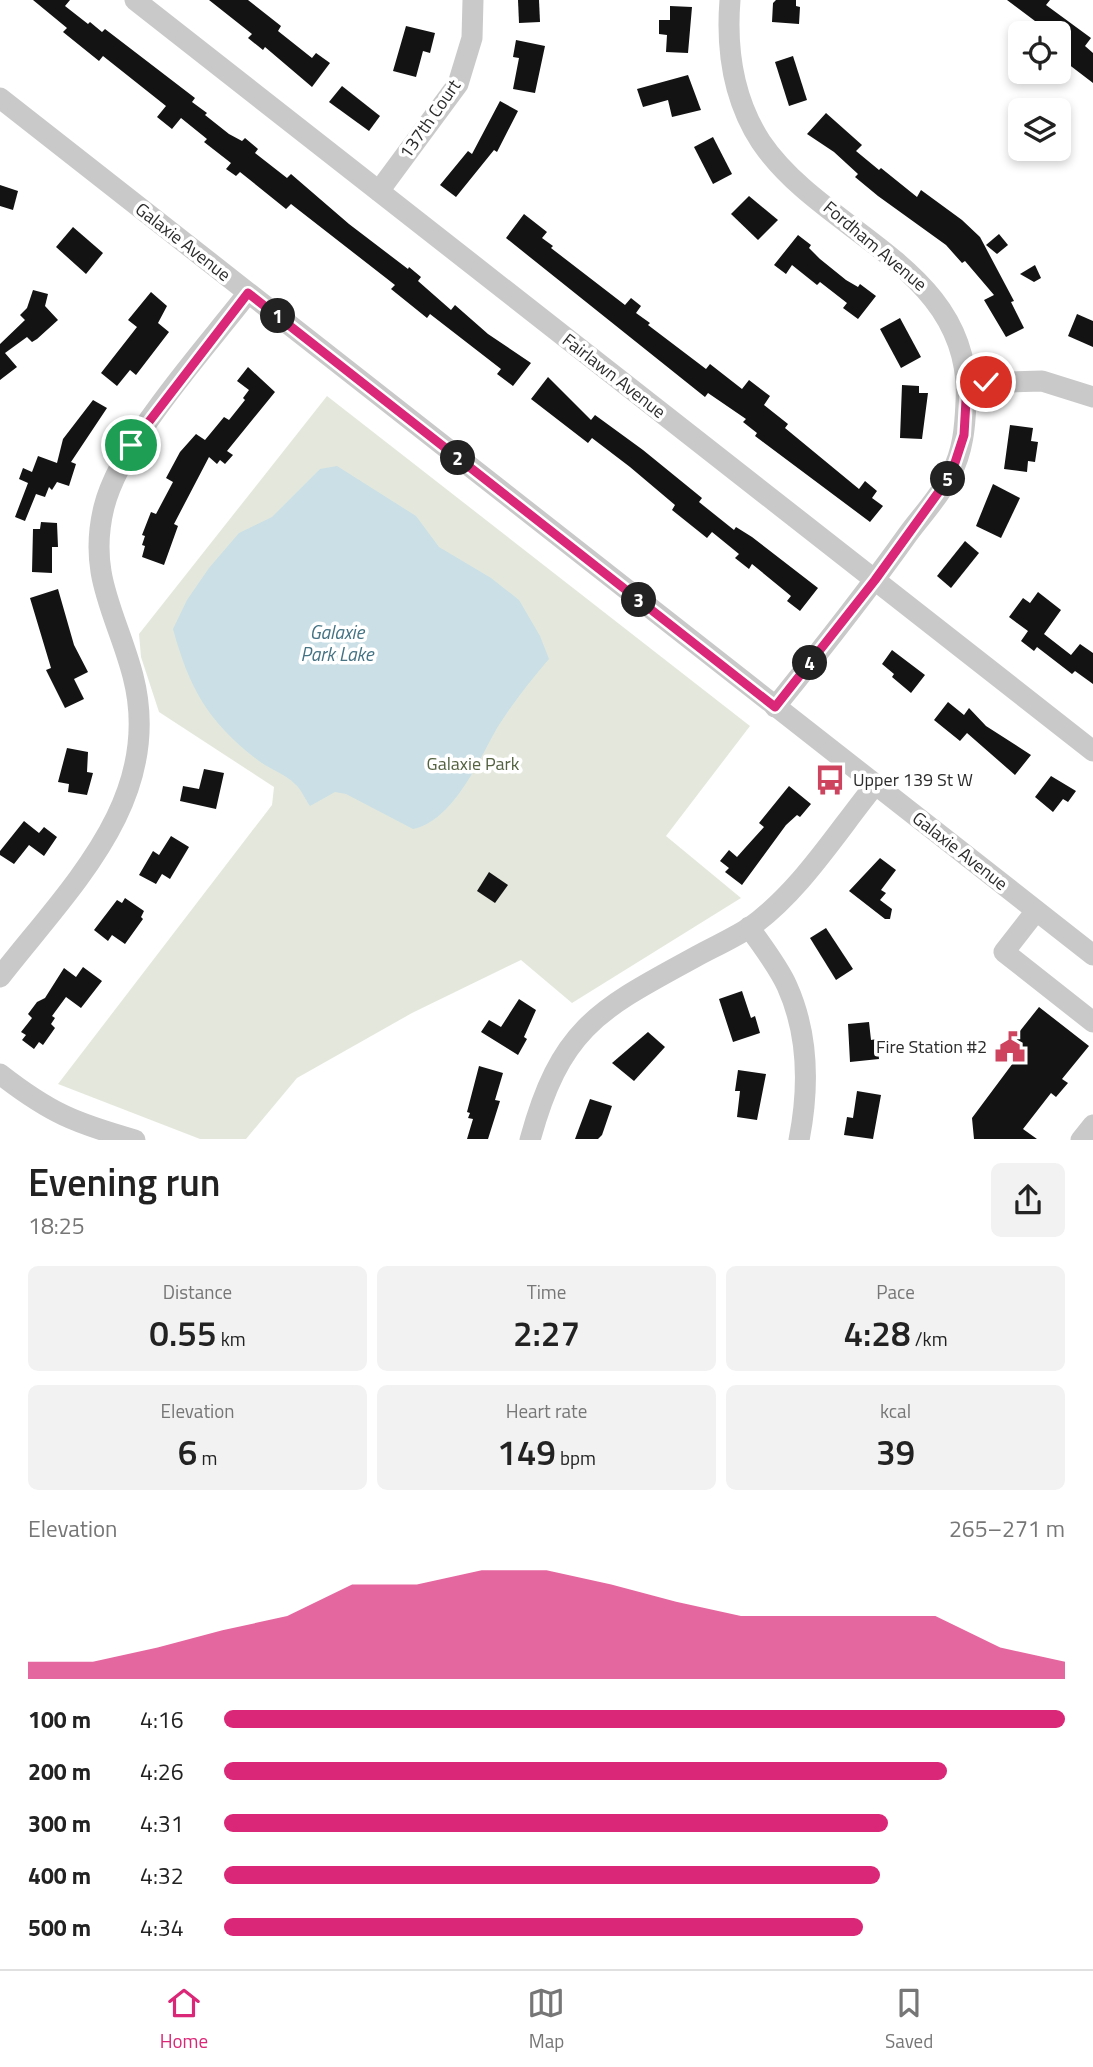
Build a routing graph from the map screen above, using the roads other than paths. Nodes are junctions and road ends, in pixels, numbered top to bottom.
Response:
1 (135, 0) edge
2 (473, 0) edge
3 (730, 0) edge
4 (0, 99) edge
5 (379, 191) junction
6 (248, 293) junction
7 (967, 383) junction
8 (1093, 397) edge
9 (875, 580) junction
10 (775, 707) junction
11 (1093, 751) edge
12 (875, 785) junction
13 (1036, 911) junction
14 (749, 927) junction
15 (1093, 955) edge
16 (0, 977) edge
17 (1093, 1022) edge
18 (0, 1074) edge
19 (1093, 1125) edge
20 (135, 1139) edge
21 (530, 1139) edge
22 (799, 1139) edge
23 (1081, 1139) edge

1 - 5 street, Fairlawn Avenue
2 - 5 street, 137th Court
3 - 7 street, Fordham Avenue
4 - 6 street, Galaxie Avenue
5 - 9 street, Fairlawn Avenue
6 - 10 street, Galaxie Avenue
6 - 16 street
7 - 8 street
7 - 9 street, Fordham Avenue
9 - 10 street, Fordham Avenue
9 - 11 street, Fairlawn Avenue
10 - 12 street, Galaxie Avenue
12 - 13 street, Galaxie Avenue
12 - 14 street
13 - 15 street, Galaxie Avenue
13 - 17 street
14 - 21 street
14 - 22 street
18 - 20 street
19 - 23 street

